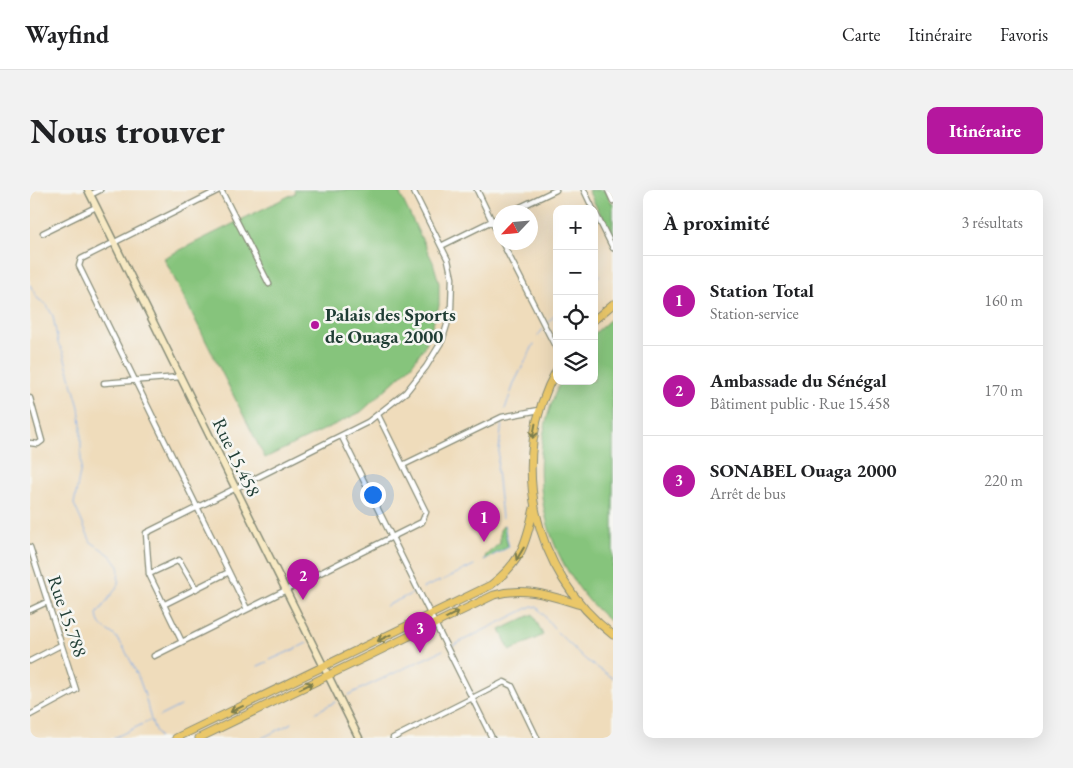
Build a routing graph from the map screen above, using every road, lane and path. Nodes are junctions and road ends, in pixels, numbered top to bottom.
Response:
1 (100, 190) edge
2 (220, 190) edge
3 (413, 190) edge
4 (477, 190) edge
5 (556, 190) edge
6 (584, 190) edge
7 (608, 190) edge
8 (89, 192) edge
9 (613, 200) edge
10 (525, 205) edge
11 (592, 205) edge
12 (96, 207) junction
13 (598, 218) edge
14 (492, 221) joint
15 (43, 233) dead end
16 (114, 243) junction
17 (442, 246) junction
18 (613, 248) edge
19 (506, 250) edge
20 (269, 284) dead end
21 (613, 304) edge
22 (598, 317) edge
23 (553, 342) edge
24 (180, 377) junction
25 (553, 378) edge
26 (136, 382) junction
27 (104, 383) dead end
28 (30, 398) edge
29 (539, 410) junction
30 (378, 415) junction
31 (342, 436) junction
32 (30, 443) edge
33 (403, 465) junction
34 (236, 489) junction
35 (197, 507) junction
36 (534, 508) junction
37 (391, 537) junction
38 (30, 547) edge
39 (229, 572) junction
40 (149, 574) junction
41 (196, 589) junction
42 (286, 590) junction
43 (47, 602) junction
44 (165, 604) junction
45 (581, 605) junction
46 (247, 609) junction
47 (30, 610) edge
48 (430, 615) junction
49 (434, 624) junction
50 (613, 635) edge
51 (182, 642) junction
52 (61, 645) junction
53 (154, 656) dead end
54 (30, 660) edge
55 (323, 667) junction
56 (328, 676) junction
57 (472, 698) junction
58 (30, 715) edge
59 (176, 738) edge
60 (199, 738) edge
61 (359, 738) edge
62 (392, 738) edge
63 (492, 738) edge
64 (537, 738) edge

1 - 8 street
2 - 16 street
2 - 20 street
3 - 17 street
4 - 14 street
5 - 10 street
6 - 11 street
7 - 9 street
8 - 12 main road, Rue 15.458
12 - 15 street
12 - 16 main road, Rue 15.458
13 - 18 street
14 - 17 street
16 - 24 main road, Rue 15.458
16 - 26 street
17 - 30 street
19 - 23 street
21 - 22 main road
24 - 26 street
24 - 34 main road, Rue 15.458
25 - 29 main road
26 - 27 street
26 - 35 street
28 - 32 street
29 - 33 street
29 -> 36 main road
30 - 31 street
30 - 33 street
31 - 34 street
31 - 37 street
33 - 37 street
34 - 35 street
34 - 42 main road, Rue 15.458
35 - 39 street
35 - 40 street
36 - 45 main road
36 -> 48 main road
37 - 42 street
37 - 48 street
38 - 43 street, Rue 15.788
39 - 41 street
39 - 46 street
40 - 41 street
40 - 44 street
41 - 44 street
42 - 46 street
42 - 55 main road, Rue 15.458
43 - 47 street
43 - 52 street, Rue 15.788
44 - 51 street
49 -> 45 main road
45 - 50 main road
46 - 51 street
48 - 49 street
48 -> 55 main road
49 - 56 main road
49 - 57 street
51 - 53 street
52 - 54 street
52 - 58 street, Rue 15.788
55 - 56 main road, Rue 15.458
55 -> 59 main road
60 -> 56 main road
56 - 61 main road, Rue 15.458
57 - 62 street
57 - 63 street
57 - 64 street

